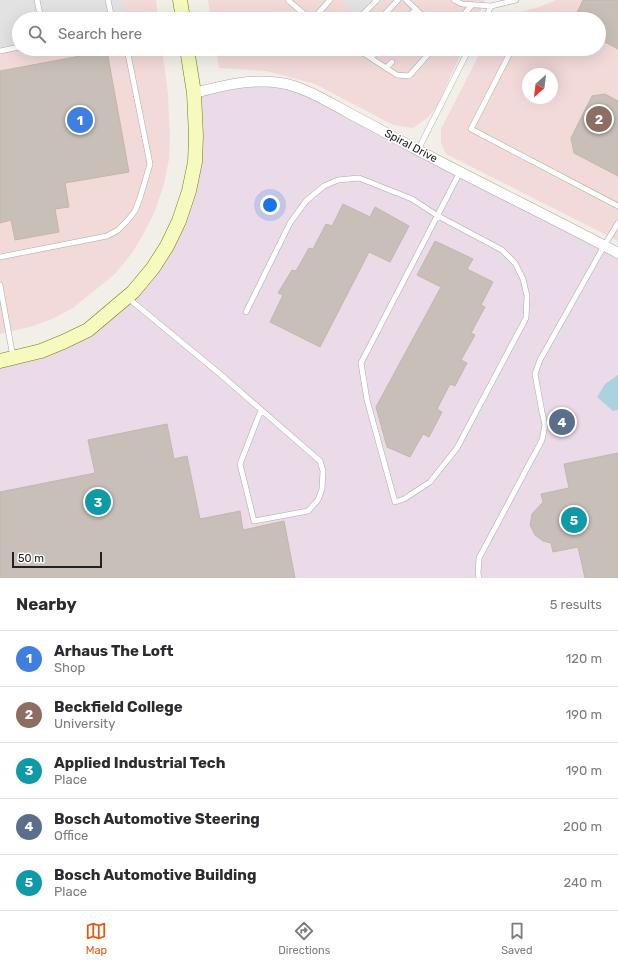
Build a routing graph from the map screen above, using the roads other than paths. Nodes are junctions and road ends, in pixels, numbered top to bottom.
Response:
1 (37, 0) edge
2 (108, 0) edge
3 (180, 0) edge
4 (288, 0) edge
5 (330, 0) edge
6 (377, 0) edge
7 (398, 0) edge
8 (406, 0) edge
9 (454, 0) edge
10 (516, 0) edge
11 (472, 5) junction
12 (491, 6) junction
13 (416, 9) junction
14 (40, 12) edge
15 (111, 12) edge
16 (182, 12) edge
17 (303, 12) edge
18 (318, 12) edge
19 (365, 12) edge
20 (387, 12) edge
21 (413, 12) edge
22 (419, 12) edge
23 (466, 12) edge
24 (488, 12) edge
25 (12, 48) edge
26 (0, 51) edge
27 (128, 56) edge
28 (189, 56) edge
29 (368, 56) edge
30 (427, 56) edge
31 (465, 56) edge
32 (508, 56) edge
33 (371, 58) joint
34 (392, 62) dead end
35 (386, 68) junction
36 (194, 93) junction
37 (418, 150) junction
38 (460, 172) junction
39 (618, 206) edge
40 (438, 216) junction
41 (618, 224) edge
42 (604, 246) junction
43 (618, 253) edge
44 (0, 257) edge
45 (0, 285) edge
46 (127, 297) junction
47 (246, 312) dead end
48 (7, 359) edge
49 (261, 410) junction
50 (479, 578) edge

1 - 14 lane
2 - 15 lane
3 - 16 main road
4 - 17 lane
5 - 18 lane
6 - 19 lane
7 - 20 lane
8 - 13 lane
9 - 11 lane
10 - 12 lane
11 - 12 lane
11 - 23 lane
12 - 24 lane
13 - 21 lane
13 - 22 lane
25 - 26 lane
27 - 44 lane
28 - 36 main road
29 - 33 lane
30 - 35 lane
31 - 37 lane
32 - 39 lane
33 - 35 lane
34 - 35 lane
36 - 37 street, Spiral Drive
36 - 46 main road
37 - 38 street, Spiral Drive
38 - 40 lane
38 - 42 street, Spiral Drive
40 - 40 lane
40 - 47 lane
41 - 42 lane
42 - 43 street, Spiral Drive
42 - 50 lane
45 - 48 lane
46 - 48 main road
46 - 49 lane
49 - 49 lane

